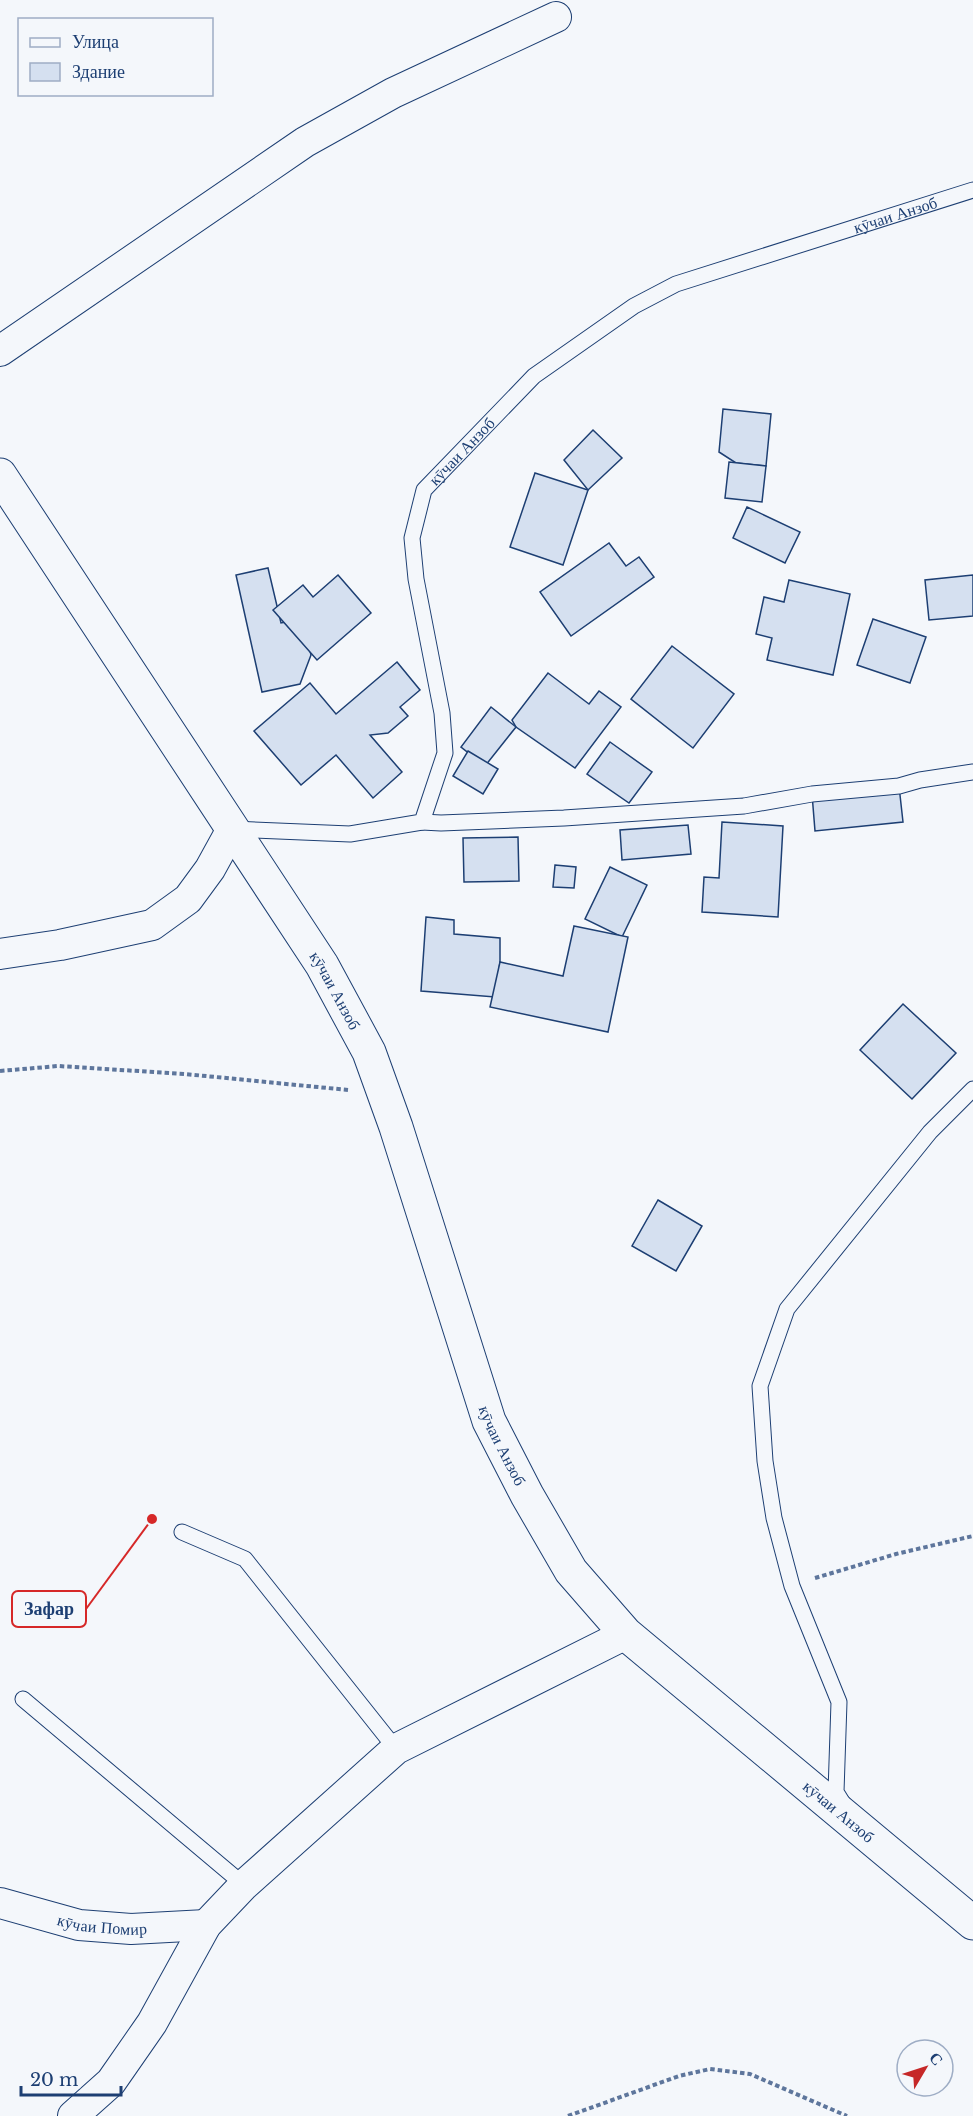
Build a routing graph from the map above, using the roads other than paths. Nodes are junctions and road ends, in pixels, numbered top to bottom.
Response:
1 (556, 17) dead end
2 (973, 190) edge
3 (0, 351) edge
4 (0, 475) edge
5 (973, 772) edge
6 (422, 822) junction
7 (232, 829) junction
8 (0, 954) edge
9 (973, 1089) edge
10 (182, 1532) dead end
11 (626, 1634) junction
12 (23, 1699) dead end
13 (396, 1749) junction
14 (858, 1828) junction
15 (244, 1885) junction
16 (0, 1903) edge
17 (973, 1923) edge
18 (207, 1925) junction
19 (72, 2116) edge

1 - 3 street
2 - 6 lane, кӯчаи Анзоб
4 - 7 street, кӯчаи Анзоб
5 - 6 lane
6 - 7 lane
7 - 8 street
7 - 11 street, кӯчаи Анзоб
9 - 14 lane
10 - 13 lane
11 - 13 street
11 - 14 street, кӯчаи Анзоб
12 - 15 lane
13 - 15 street
14 - 17 street, кӯчаи Анзоб
15 - 18 street
16 - 18 street, кӯчаи Помир
18 - 19 street

